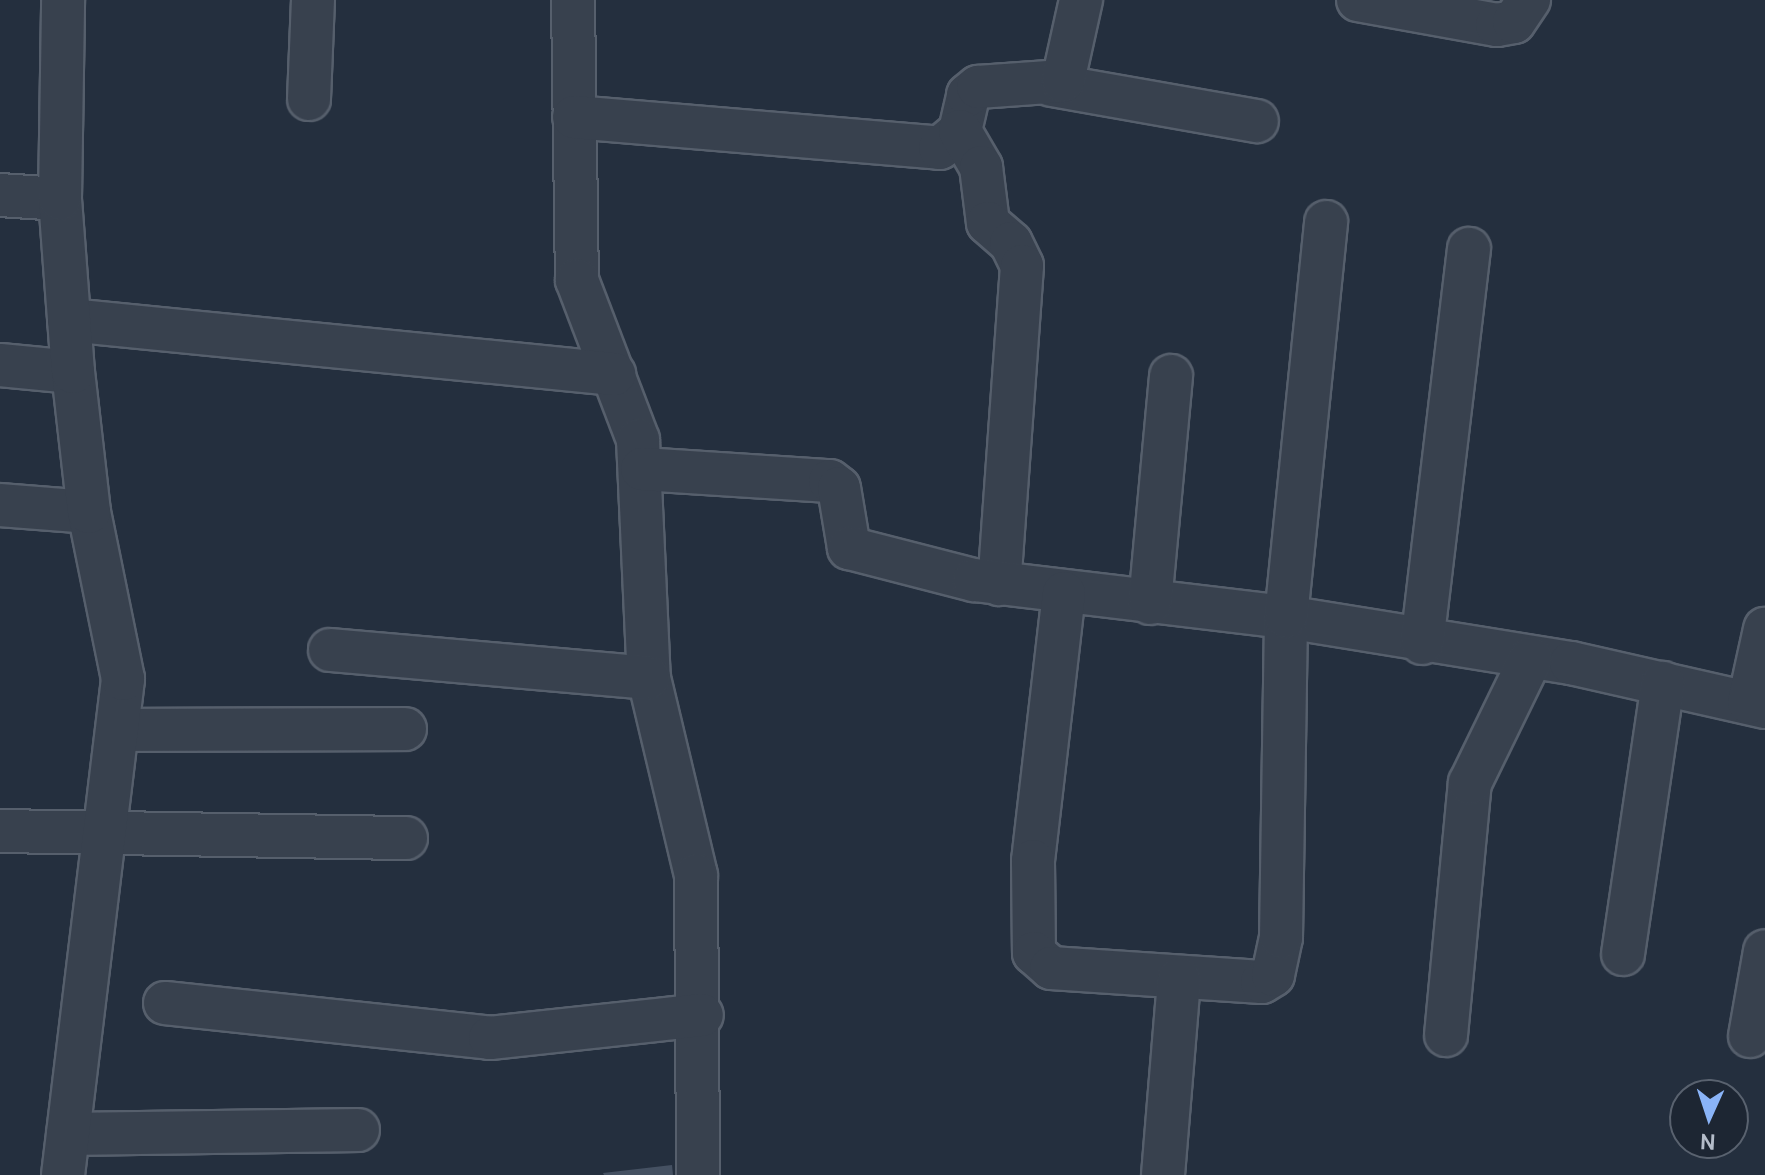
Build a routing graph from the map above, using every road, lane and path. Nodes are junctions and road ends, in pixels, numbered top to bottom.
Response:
1 (63, 0) edge
2 (313, 0) edge
3 (573, 0) edge
4 (1081, 0) edge
5 (1529, 0) edge
6 (1365, 1) edge
7 (1052, 85) junction
8 (309, 99) dead end
9 (574, 117) junction
10 (1257, 121) dead end
11 (960, 131) junction
12 (0, 195) edge
13 (60, 199) junction
14 (1326, 222) dead end
15 (1469, 249) dead end
16 (69, 320) junction
17 (0, 365) edge
18 (73, 372) junction
19 (614, 374) junction
20 (1171, 376) dead end
21 (642, 469) junction
22 (0, 505) edge
23 (89, 512) junction
24 (999, 584) junction
25 (1064, 593) junction
26 (1150, 603) junction
27 (1286, 617) junction
28 (1765, 629) edge
29 (1422, 643) junction
30 (330, 650) dead end
31 (1531, 658) junction
32 (649, 678) junction
33 (1663, 683) junction
34 (1757, 704) edge
35 (405, 729) dead end
36 (122, 730) junction
37 (0, 831) edge
38 (106, 835) junction
39 (406, 838) dead end
40 (1765, 951) edge
41 (1623, 954) dead end
42 (1179, 979) junction
43 (165, 1003) dead end
44 (702, 1015) junction
45 (1446, 1035) dead end
46 (1750, 1036) dead end
47 (358, 1130) dead end
48 (68, 1134) junction
49 (63, 1175) edge
50 (698, 1175) edge
51 (1163, 1175) edge

1 - 13 street
2 - 8 street
3 - 9 street
4 - 7 street
5 - 6 street
7 - 10 street
7 - 11 street
9 - 11 street
9 - 19 street
11 - 24 street
12 - 13 street
13 - 16 street
14 - 27 street
15 - 29 street
16 - 18 street
16 - 19 street
17 - 18 street
18 - 23 street
19 - 21 street
20 - 26 street
21 - 24 street
21 - 32 street
22 - 23 street
23 - 36 street
24 - 25 street
25 - 26 street
25 - 42 street
26 - 27 street
27 - 29 street
27 - 42 street
28 - 34 street
29 - 31 street
30 - 32 street
31 - 33 street
31 - 45 street
32 - 44 street
33 - 34 street
33 - 41 street
35 - 36 street
36 - 38 street
37 - 38 street
38 - 39 street
38 - 48 street
40 - 46 street
42 - 51 street
43 - 44 street
44 - 50 street
47 - 48 street
48 - 49 street

